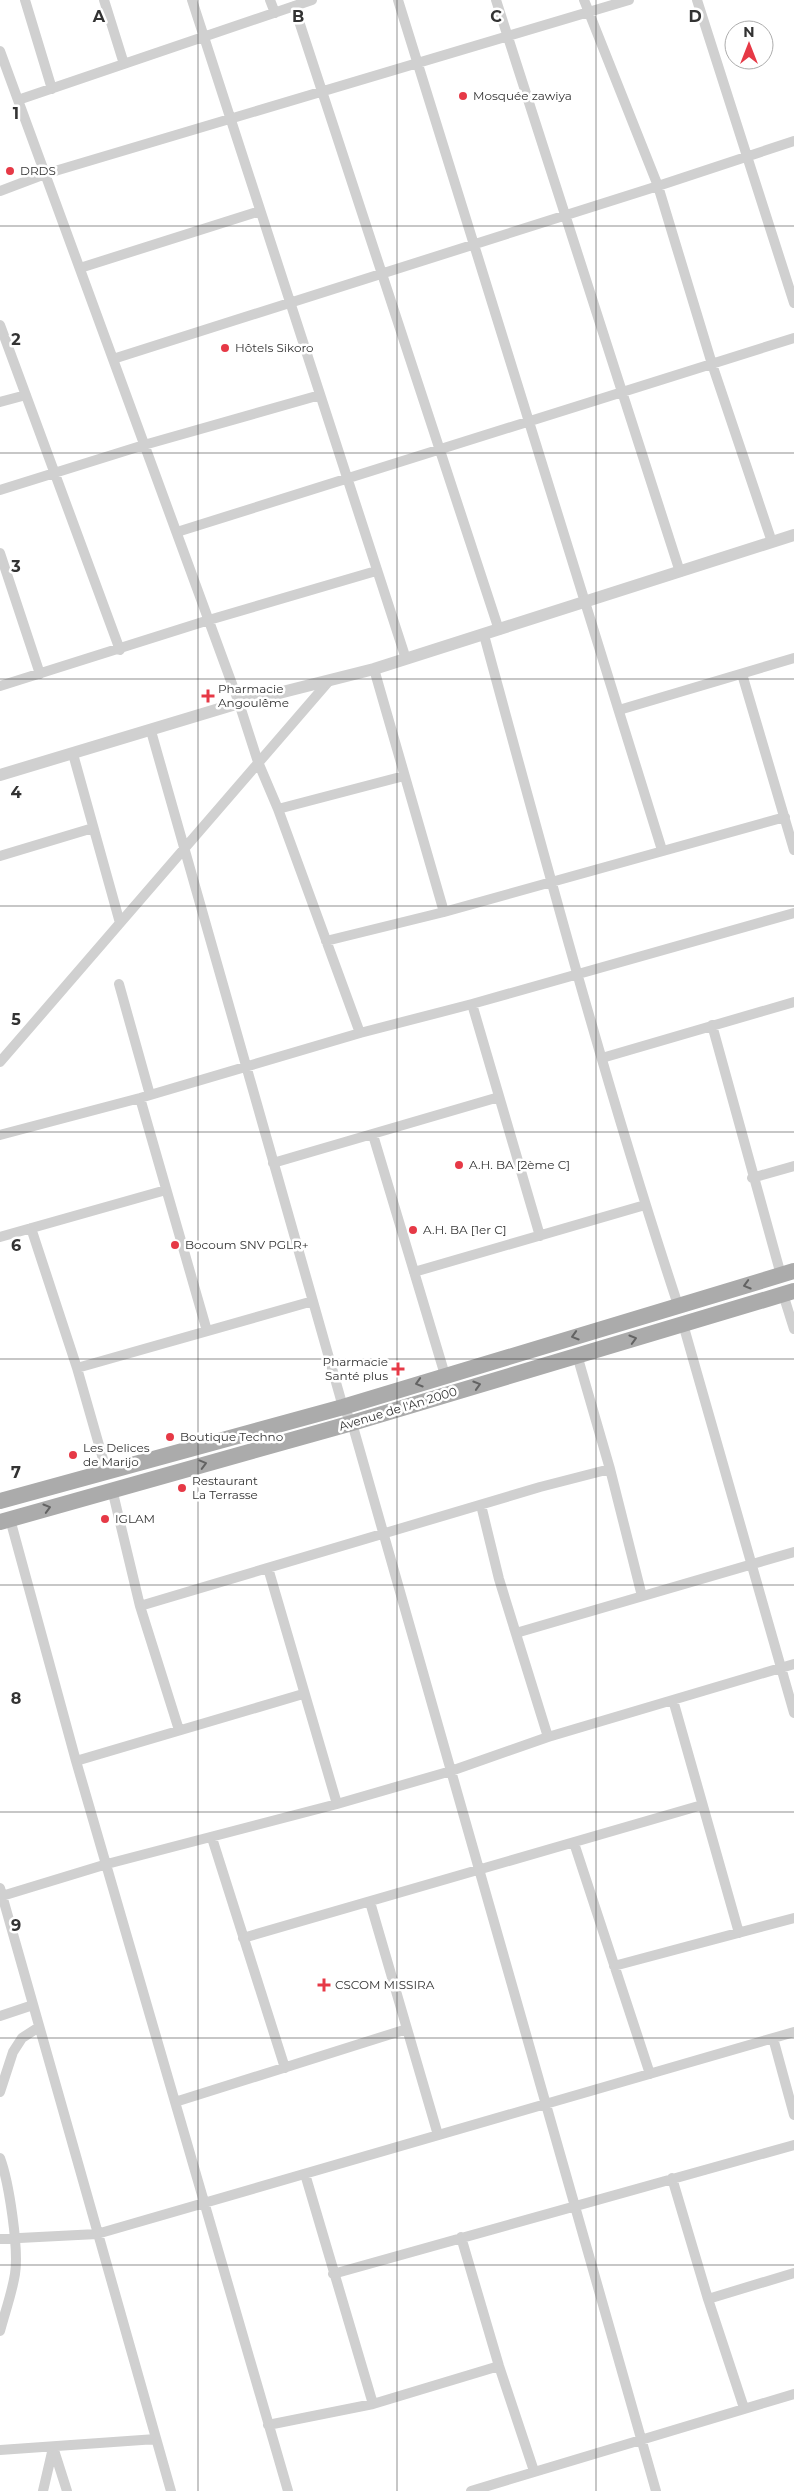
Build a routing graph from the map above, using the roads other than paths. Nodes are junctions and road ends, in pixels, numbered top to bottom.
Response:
1 (25, 0) edge
2 (104, 0) edge
3 (192, 0) edge
4 (270, 0) edge
5 (312, 0) edge
6 (398, 0) edge
7 (496, 0) edge
8 (584, 0) edge
9 (629, 0) edge
10 (697, 0) edge
11 (294, 6) junction
12 (275, 13) junction
13 (589, 13) junction
14 (203, 37) junction
15 (508, 37) junction
16 (0, 51) edge
17 (124, 64) junction
18 (419, 64) junction
19 (52, 89) junction
20 (323, 93) junction
21 (18, 100) junction
22 (231, 120) junction
23 (794, 140) edge
24 (747, 156) junction
25 (45, 174) junction
26 (658, 186) junction
27 (0, 191) edge
28 (260, 211) junction
29 (565, 215) junction
30 (475, 244) junction
31 (80, 268) junction
32 (381, 274) junction
33 (794, 303) edge
34 (290, 304) junction
35 (0, 325) edge
36 (794, 338) edge
37 (113, 359) junction
38 (712, 364) junction
39 (622, 393) junction
40 (26, 395) junction
41 (320, 395) junction
42 (0, 402) edge
43 (530, 422) junction
44 (144, 445) junction
45 (438, 451) junction
46 (55, 474) junction
47 (347, 480) junction
48 (0, 490) edge
49 (177, 532) junction
50 (794, 535) edge
51 (772, 542) junction
52 (0, 553) edge
53 (2, 566) edge
54 (376, 571) junction
55 (680, 572) junction
56 (586, 601) junction
57 (209, 620) junction
58 (499, 630) junction
59 (484, 635) junction
60 (120, 650) junction
61 (794, 658) edge
62 (406, 659) junction
63 (374, 669) junction
64 (40, 674) junction
65 (742, 674) junction
66 (329, 681) junction
67 (0, 686) edge
68 (239, 702) junction
69 (619, 710) junction
70 (151, 731) junction
71 (73, 754) junction
72 (258, 762) junction
73 (0, 775) edge
74 (404, 776) junction
75 (278, 808) junction
76 (785, 817) junction
77 (93, 828) junction
78 (185, 848) junction
79 (662, 850) junction
80 (794, 850) edge
81 (0, 856) edge
82 (551, 883) junction
83 (444, 912) junction
84 (794, 913) edge
85 (120, 923) junction
86 (326, 941) junction
87 (578, 974) junction
88 (119, 984) dead end
89 (794, 1002) edge
90 (472, 1004) junction
91 (712, 1025) junction
92 (360, 1033) junction
93 (1, 1058) edge
94 (602, 1058) junction
95 (247, 1068) junction
96 (145, 1096) junction
97 (499, 1097) junction
98 (0, 1135) edge
99 (373, 1135) junction
100 (274, 1163) junction
101 (794, 1166) edge
102 (752, 1178) junction
103 (166, 1190) junction
104 (645, 1205) junction
105 (31, 1228) junction
106 (0, 1236) edge
107 (540, 1236) junction
108 (414, 1272) junction
109 (787, 1273) edge
110 (789, 1292) edge
111 (313, 1301) junction
112 (678, 1305) junction
113 (683, 1324) junction
114 (794, 1328) edge
115 (207, 1331) junction
116 (577, 1355) junction
117 (77, 1368) junction
118 (445, 1375) junction
119 (343, 1407) junction
120 (352, 1423) junction
121 (610, 1469) junction
122 (110, 1481) junction
123 (1, 1497) edge
124 (480, 1505) junction
125 (5, 1521) edge
126 (384, 1534) junction
127 (794, 1552) edge
128 (751, 1564) junction
129 (268, 1568) junction
130 (642, 1596) junction
131 (140, 1606) junction
132 (516, 1633) junction
133 (794, 1664) edge
134 (782, 1668) junction
135 (303, 1694) junction
136 (674, 1700) junction
137 (794, 1713) edge
138 (179, 1730) junction
139 (548, 1737) junction
140 (76, 1761) junction
141 (451, 1771) junction
142 (337, 1804) junction
143 (702, 1806) junction
144 (212, 1838) junction
145 (574, 1843) junction
146 (107, 1864) junction
147 (479, 1870) junction
148 (1, 1892) edge
149 (370, 1902) junction
150 (794, 1918) edge
151 (739, 1933) junction
152 (244, 1938) junction
153 (614, 1966) junction
154 (33, 2004) junction
155 (0, 2016) edge
156 (40, 2028) junction
157 (407, 2030) junction
158 (794, 2032) edge
159 (773, 2038) junction
160 (285, 2068) junction
161 (650, 2074) junction
162 (0, 2092) edge
163 (175, 2102) junction
164 (546, 2104) junction
165 (794, 2115) edge
166 (438, 2136) junction
167 (794, 2145) edge
168 (0, 2158) edge
169 (305, 2174) junction
170 (672, 2178) junction
171 (204, 2204) junction
172 (574, 2207) junction
173 (97, 2234) junction
174 (461, 2237) junction
175 (14, 2238) junction
176 (0, 2239) edge
177 (794, 2273) edge
178 (333, 2274) junction
179 (708, 2299) junction
180 (0, 2331) edge
181 (499, 2366) junction
182 (794, 2394) edge
183 (373, 2404) junction
184 (744, 2408) junction
185 (268, 2425) junction
186 (156, 2439) junction
187 (643, 2439) junction
188 (54, 2447) junction
189 (0, 2450) edge
190 (534, 2471) junction
191 (44, 2491) edge
192 (67, 2491) edge
193 (171, 2491) edge
194 (288, 2491) edge
195 (471, 2491) edge
196 (656, 2491) edge

1 - 19 street
2 - 17 street
3 - 14 street
4 - 12 street
5 - 11 street
6 - 18 street
7 - 15 street
8 - 13 street
9 - 13 street
10 - 24 street
11 - 12 street
11 - 20 street
12 - 14 street
13 - 15 street
13 - 26 street
14 - 17 street
14 - 22 street
15 - 18 street
15 - 29 street
16 - 21 street
17 - 19 street
18 - 20 street
18 - 30 street
19 - 21 street
20 - 22 street
20 - 32 street
21 - 25 street
22 - 25 street
22 - 28 street
23 - 24 street
24 - 26 street
24 - 33 street
25 - 27 street
25 - 31 street
26 - 29 street
26 - 38 street
28 - 31 street
28 - 34 street
29 - 30 street
29 - 39 street
30 - 32 street
30 - 43 street
31 - 37 street
32 - 34 street
32 - 45 street
34 - 37 street
34 - 41 street
35 - 40 street
36 - 38 street
37 - 44 street
38 - 39 street
38 - 51 street
39 - 43 street
39 - 55 street
40 - 42 street
40 - 46 street
41 - 44 street
41 - 47 street
43 - 45 street
43 - 56 street
44 - 46 street
44 - 49 street
45 - 47 street
45 - 58 street
46 - 48 street
46 - 60 street
47 - 49 street
47 - 54 street
49 - 57 street
50 - 51 street
51 - 55 street
52 - 53 street
53 - 64 street
54 - 57 street
54 - 62 street
55 - 56 street
56 - 58 street
56 - 69 street
57 - 60 street
57 - 68 street
58 - 59 street
59 - 62 street
59 - 82 street
60 - 64 street
61 - 65 street
62 - 63 street
63 - 66 street
63 - 74 street
64 - 67 street
65 - 69 street
65 - 76 street
66 - 68 street
66 - 72 street
68 - 70 street
68 - 72 street
69 - 79 street
70 - 71 street
70 - 78 street
71 - 73 street
71 - 77 street
72 - 75 street
72 - 78 street
74 - 75 street
74 - 83 street
75 - 86 street
76 - 79 street
76 - 80 street
77 - 81 street
77 - 85 street
78 - 85 street
78 - 95 street
79 - 82 street
82 - 83 street
82 - 87 street
83 - 86 street
84 - 87 street
85 - 93 street
86 - 92 street
87 - 90 street
87 - 94 street
88 - 96 street
89 - 91 street
90 - 92 street
90 - 97 street
91 - 94 street
91 - 102 street
92 - 95 street
94 - 104 street
95 - 96 street
95 - 100 street
96 - 98 street
96 - 103 street
97 - 99 street
97 - 107 street
99 - 100 street
99 - 108 street
100 - 111 street
101 - 102 street
102 - 109 street
103 - 105 street
103 - 115 street
104 - 107 street
104 - 112 street
105 - 106 street
105 - 117 street
107 - 108 street
108 - 118 street
109 -> 112 main road, Avenue de l'An 2000
110 - 113 main road, Avenue de l'An 2000
110 - 114 street
111 - 115 street
111 - 119 street
112 -> 118 main road, Avenue de l'An 2000
116 -> 113 main road, Avenue de l'An 2000
113 - 128 street
115 - 117 street
120 -> 116 main road, Avenue de l'An 2000
116 - 121 street
117 - 122 street
118 -> 119 main road, Avenue de l'An 2000
119 - 120 street
119 - 122 main road, Avenue de l'An 2000
122 -> 120 main road, Avenue de l'An 2000
120 - 126 street
121 - 124 street
121 - 130 street
122 - 123 main road, Avenue de l'An 2000
125 -> 122 main road, Avenue de l'An 2000
122 - 131 street
124 - 126 street
124 - 132 street
125 - 140 street
126 - 129 street
126 - 141 street
127 - 128 street
128 - 130 street
128 - 134 street
129 - 131 street
129 - 135 street
130 - 132 street
131 - 138 street
132 - 139 street
133 - 134 street
134 - 136 street
134 - 137 street
135 - 138 street
135 - 142 street
136 - 139 street
136 - 143 street
138 - 140 street
139 - 141 street
140 - 146 street
141 - 142 street
141 - 147 street
142 - 144 street
143 - 145 street
143 - 151 street
144 - 146 street
144 - 152 street
145 - 147 street
145 - 153 street
146 - 148 street
146 - 163 street
147 - 149 street
147 - 164 street
148 - 154 street
149 - 152 street
149 - 157 street
150 - 151 street
151 - 153 street
152 - 160 street
153 - 161 street
154 - 155 street
154 - 156 street
156 - 162 street
156 - 173 street
157 - 160 street
157 - 166 street
158 - 159 street
159 - 161 street
159 - 165 street
160 - 163 street
161 - 164 street
163 - 171 street
164 - 166 street
164 - 172 street
166 - 169 street
167 - 170 street
168 - 175 street
169 - 171 street
169 - 178 street
170 - 172 street
170 - 179 street
171 - 173 street
171 - 185 street
172 - 174 street
172 - 187 street
173 - 175 street
173 - 186 street
174 - 178 street
174 - 181 street
175 - 176 street
175 - 180 street
177 - 179 street
178 - 183 street
179 - 184 street
181 - 183 street
181 - 190 street
182 - 184 street
183 - 185 street
184 - 187 street
185 - 194 street
186 - 188 street
186 - 193 street
187 - 190 street
187 - 196 street
188 - 189 street
188 - 191 street
188 - 192 street
190 - 195 street

